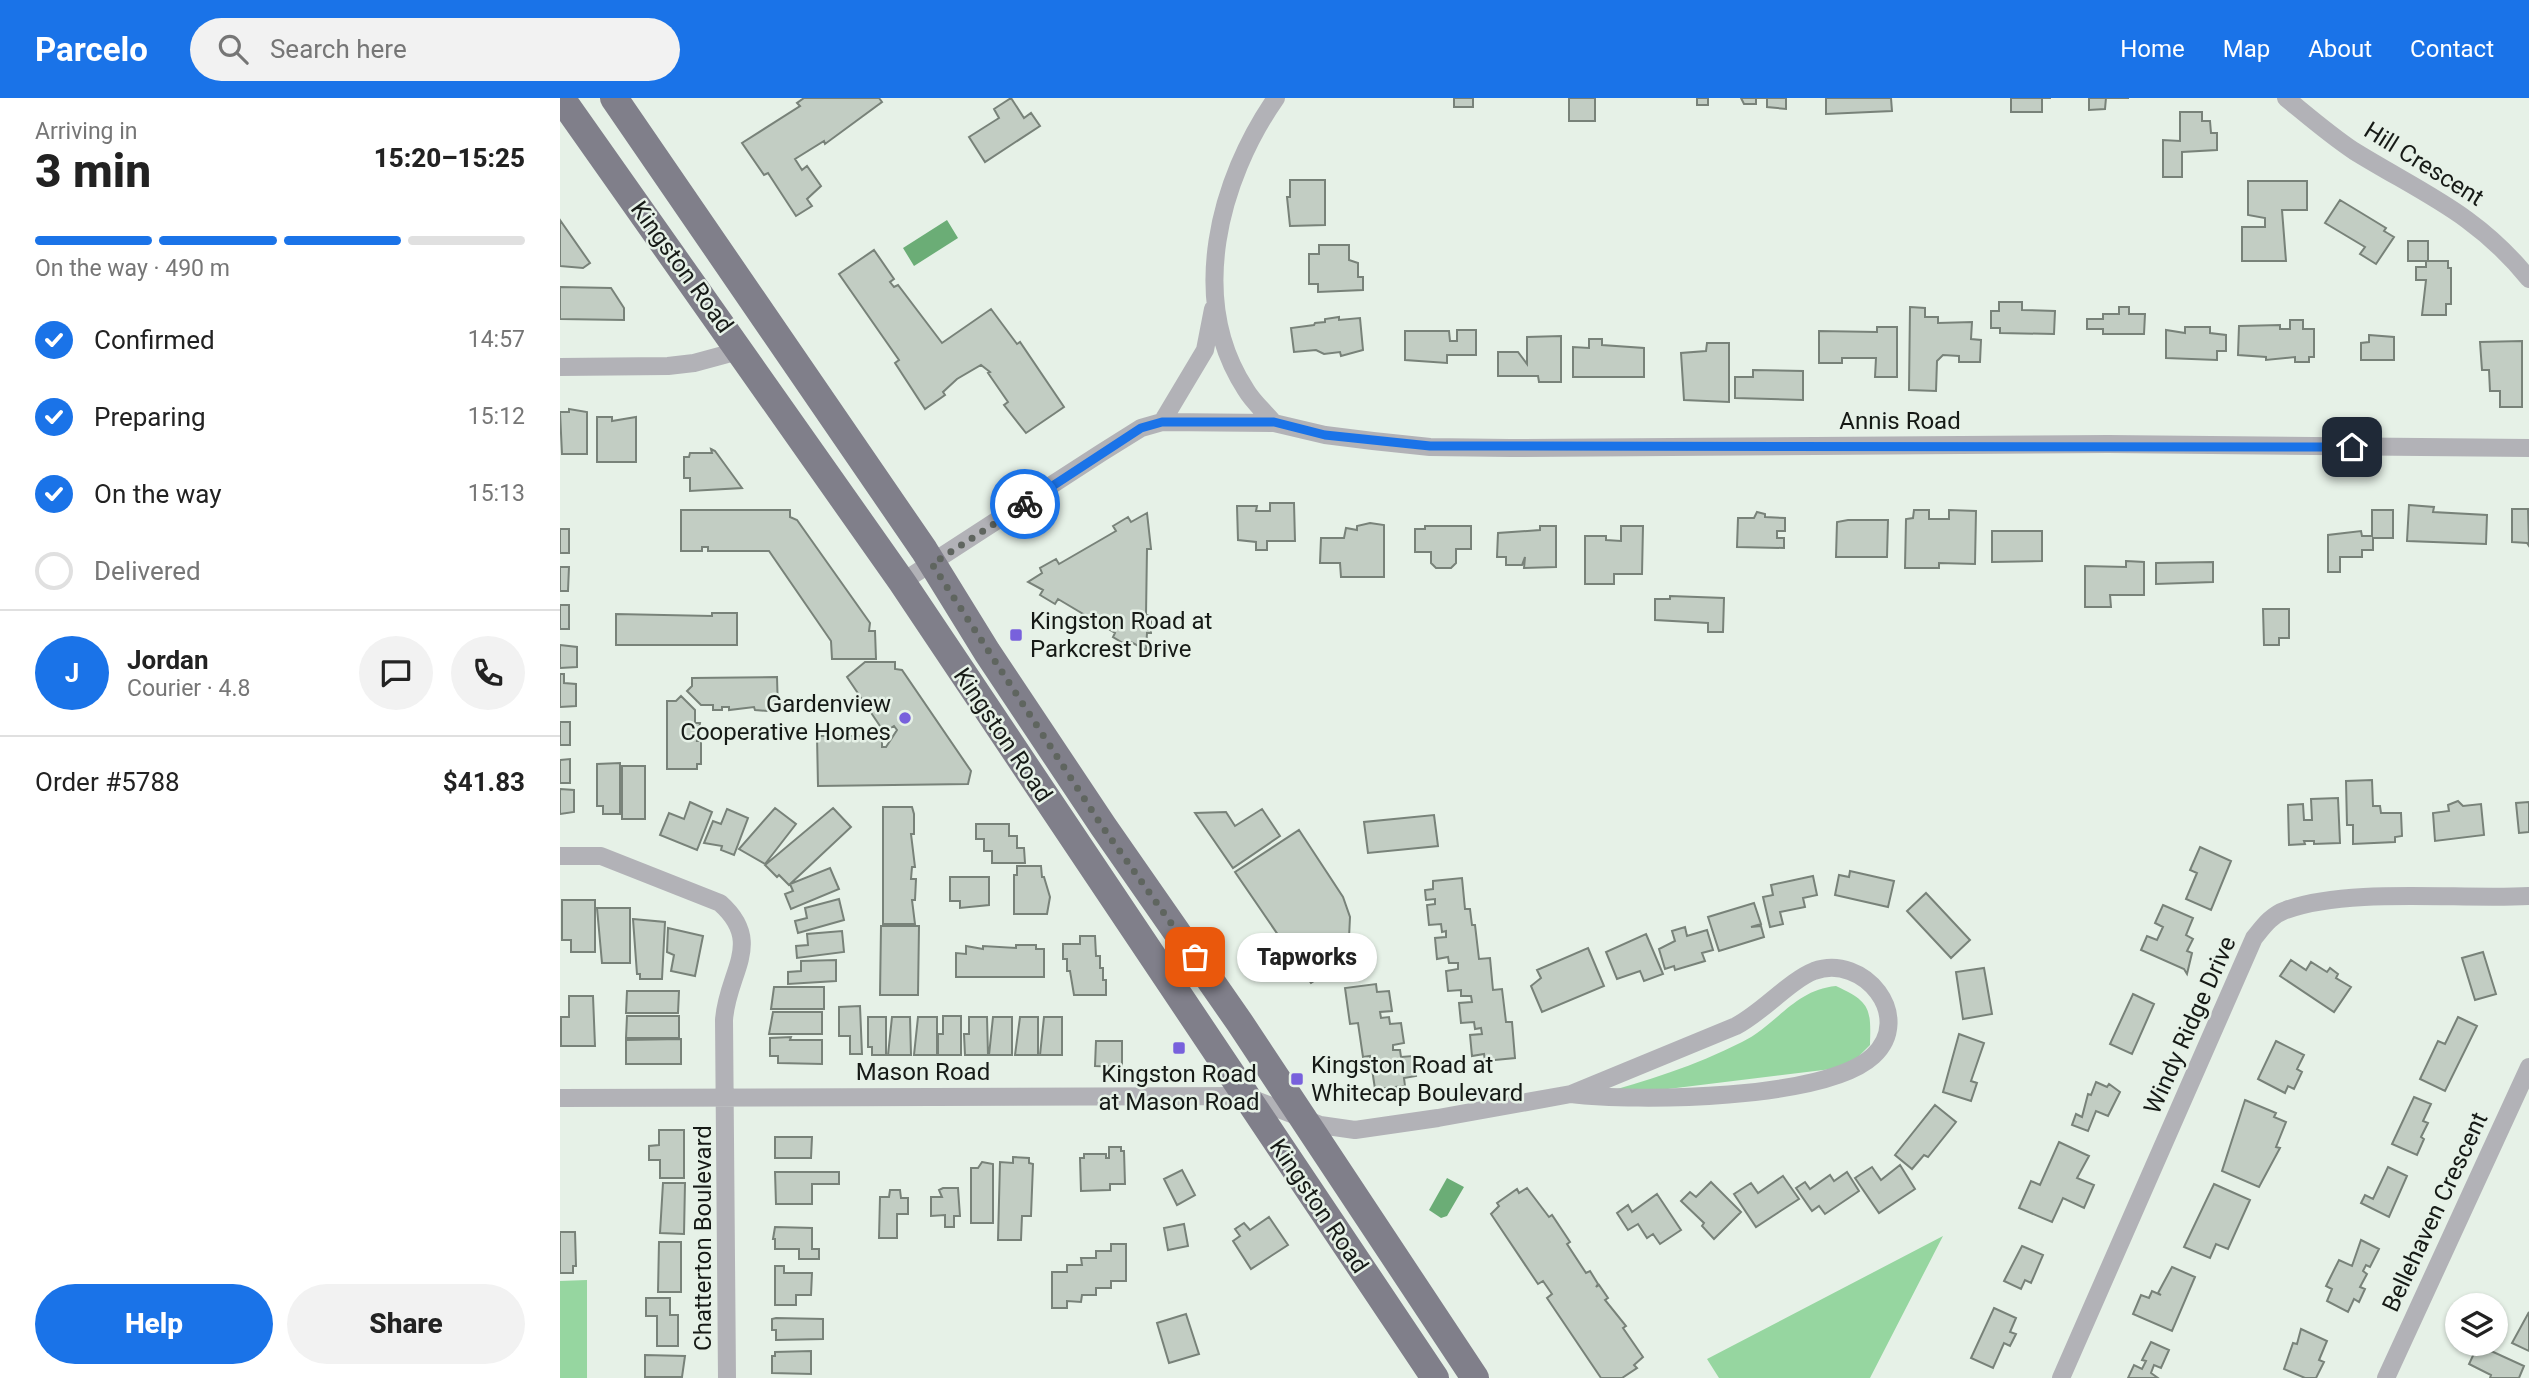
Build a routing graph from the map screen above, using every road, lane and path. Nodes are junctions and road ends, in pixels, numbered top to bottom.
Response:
1 (561, 98) edge
2 (614, 98) edge
3 (1276, 98) edge
4 (2286, 98) edge
5 (2529, 279) edge
6 (1215, 300) junction
7 (742, 350) junction
8 (560, 367) edge
9 (1162, 422) junction
10 (1274, 422) junction
11 (2529, 448) edge
12 (932, 564) junction
13 (902, 582) junction
14 (987, 652) junction
15 (951, 657) junction
16 (560, 856) edge
17 (2529, 896) edge
18 (2510, 897) junction
19 (2529, 911) edge
20 (2529, 1068) edge
21 (1571, 1094) junction
22 (1245, 1096) junction
23 (727, 1097) junction
24 (560, 1098) edge
25 (1293, 1116) junction
26 (727, 1378) edge
27 (1435, 1378) edge
28 (1475, 1378) edge
29 (2061, 1378) edge
30 (2386, 1378) edge

1 - 7 main road, Kingston Road
2 - 12 main road, Kingston Road
3 - 6 street
4 - 5 street, Hill Crescent
6 - 9 street
6 - 10 street
7 - 8 street
7 - 13 main road, Kingston Road
9 - 10 street, Annis Road
9 - 12 street
10 - 11 street, Annis Road
12 - 13 street
12 - 14 main road, Kingston Road
13 - 15 main road, Kingston Road
14 - 15 main road
14 - 25 main road, Kingston Road
15 - 22 main road, Kingston Road
16 - 23 street, Chatterton Boulevard
17 - 18 street, Windy Ridge Drive
18 - 19 street
18 - 29 street, Windy Ridge Drive
20 - 30 street, Bellehaven Crescent
21 - 21 street
21 - 25 street, Mason Road
22 - 23 street, Mason Road
22 - 25 street, Mason Road
22 - 27 main road, Kingston Road
23 - 24 street, Mason Road
23 - 26 street, Chatterton Boulevard
25 - 28 main road, Kingston Road

